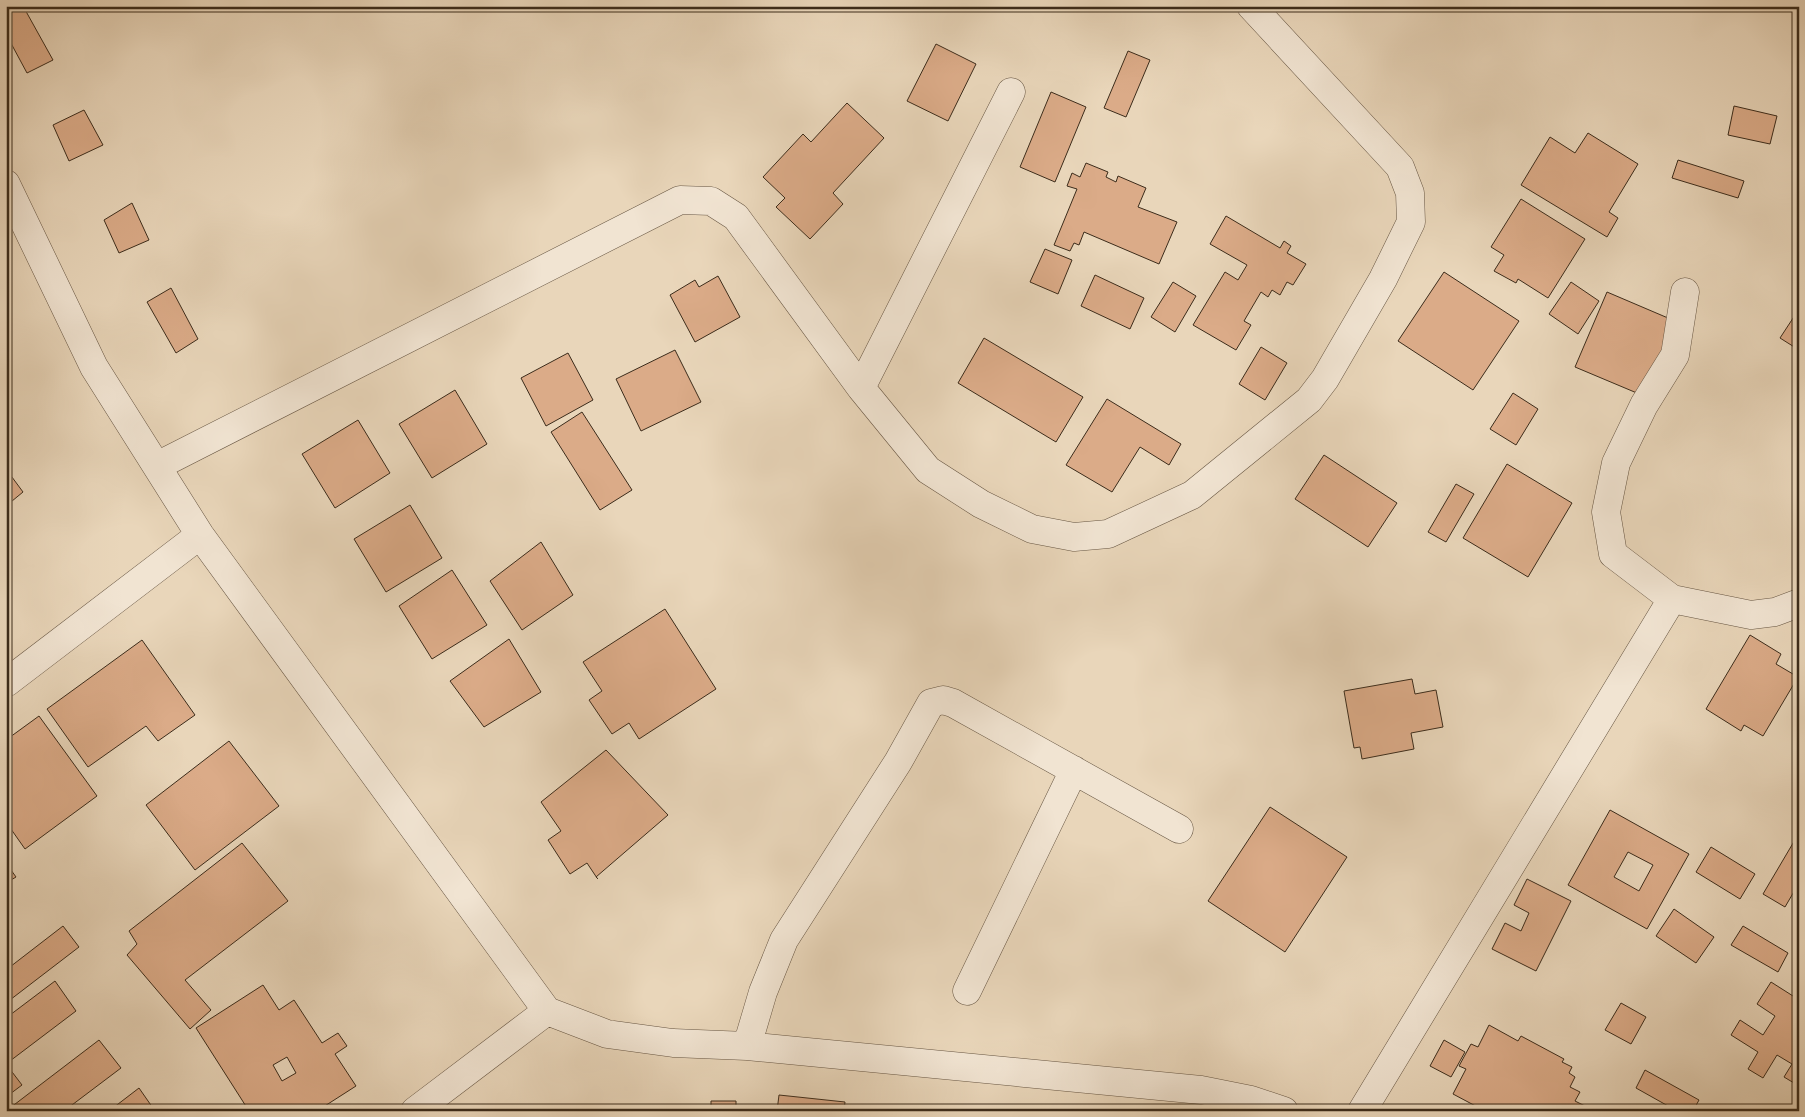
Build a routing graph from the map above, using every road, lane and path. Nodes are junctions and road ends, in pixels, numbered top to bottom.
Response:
1 (1250, 6) edge
2 (1011, 92) dead end
3 (6, 184) edge
4 (1685, 292) dead end
5 (861, 388) junction
6 (157, 466) junction
7 (200, 534) junction
8 (1672, 599) junction
9 (1799, 603) edge
10 (6, 683) edge
11 (1074, 770) junction
12 (1179, 829) dead end
13 (967, 992) dead end
14 (547, 1011) junction
15 (747, 1046) junction
16 (415, 1111) edge
17 (1284, 1111) edge
18 (1362, 1111) edge

1 - 5 street
2 - 5 street
3 - 6 street
4 - 8 street
5 - 6 street
6 - 7 street
7 - 10 street
7 - 14 street
8 - 9 street
8 - 18 street
11 - 12 street
11 - 13 street
11 - 15 street
14 - 15 street
14 - 16 street
15 - 17 street

